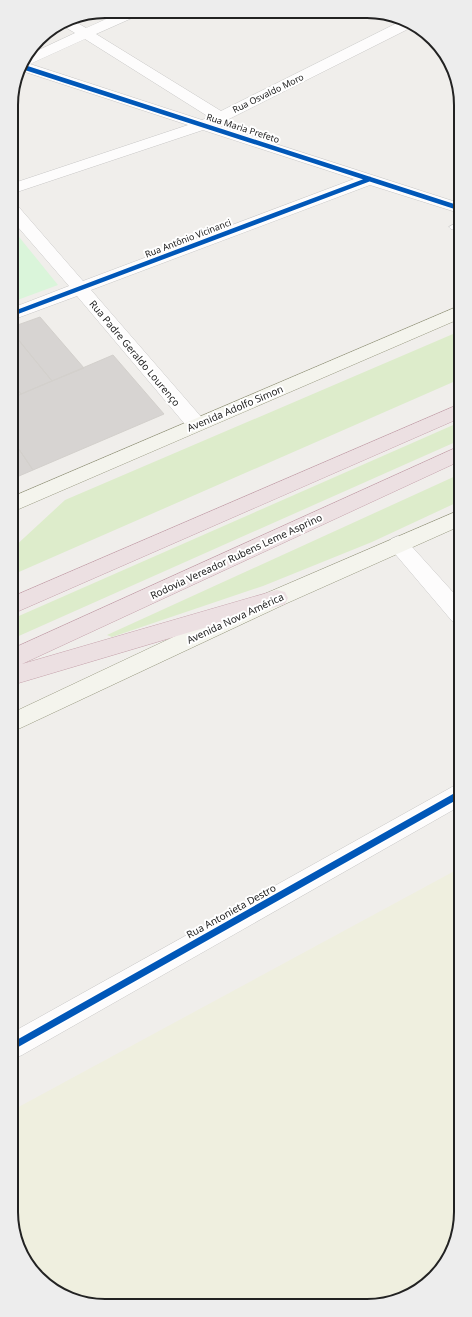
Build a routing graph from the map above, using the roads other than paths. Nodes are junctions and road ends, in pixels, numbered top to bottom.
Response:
1 (121, 18) edge
2 (72, 25) edge
3 (403, 26) edge
4 (86, 34) junction
5 (32, 59) edge
6 (28, 66) edge
7 (220, 117) junction
8 (204, 125) junction
9 (370, 179) junction
10 (18, 187) edge
11 (454, 206) edge
12 (18, 216) edge
13 (80, 288) junction
14 (18, 312) edge
15 (454, 315) edge
16 (454, 413) edge
17 (196, 424) junction
18 (454, 456) edge
19 (18, 502) edge
20 (454, 520) edge
21 (398, 544) junction
22 (277, 598) junction
23 (18, 603) edge
24 (454, 608) edge
25 (18, 656) edge
26 (18, 674) edge
27 (18, 720) edge
28 (454, 797) edge
29 (18, 1043) edge

1 - 4 street
2 - 4 street
3 - 7 street, Rua Osvaldo Moro
4 - 5 street
4 - 7 street
6 - 8 street, Rua Maria Prefeto
7 - 8 street, Rua Osvaldo Moro
8 - 9 street, Rua Maria Prefeto
8 - 10 street, Rua Osvaldo Moro
9 - 11 street, Rua Maria Prefeto
9 - 13 street, Rua Antônio Vicinanci
12 - 13 street, Rua Padre Geraldo Lourenço
13 - 14 street, Rua Antônio Vicinanci
13 - 17 street, Rua Padre Geraldo Lourenço
15 - 17 main road, Avenida Adolfo Simon
16 - 23 highway
17 - 19 main road, Avenida Adolfo Simon
18 - 25 highway, Rodovia Vereador Rubens Leme Asprino
20 - 21 main road, Avenida Nova América
21 - 22 main road, Avenida Nova América
21 - 24 street
22 - 26 highway
22 - 27 main road, Avenida Nova América
28 - 29 street, Rua Antonieta Destro

